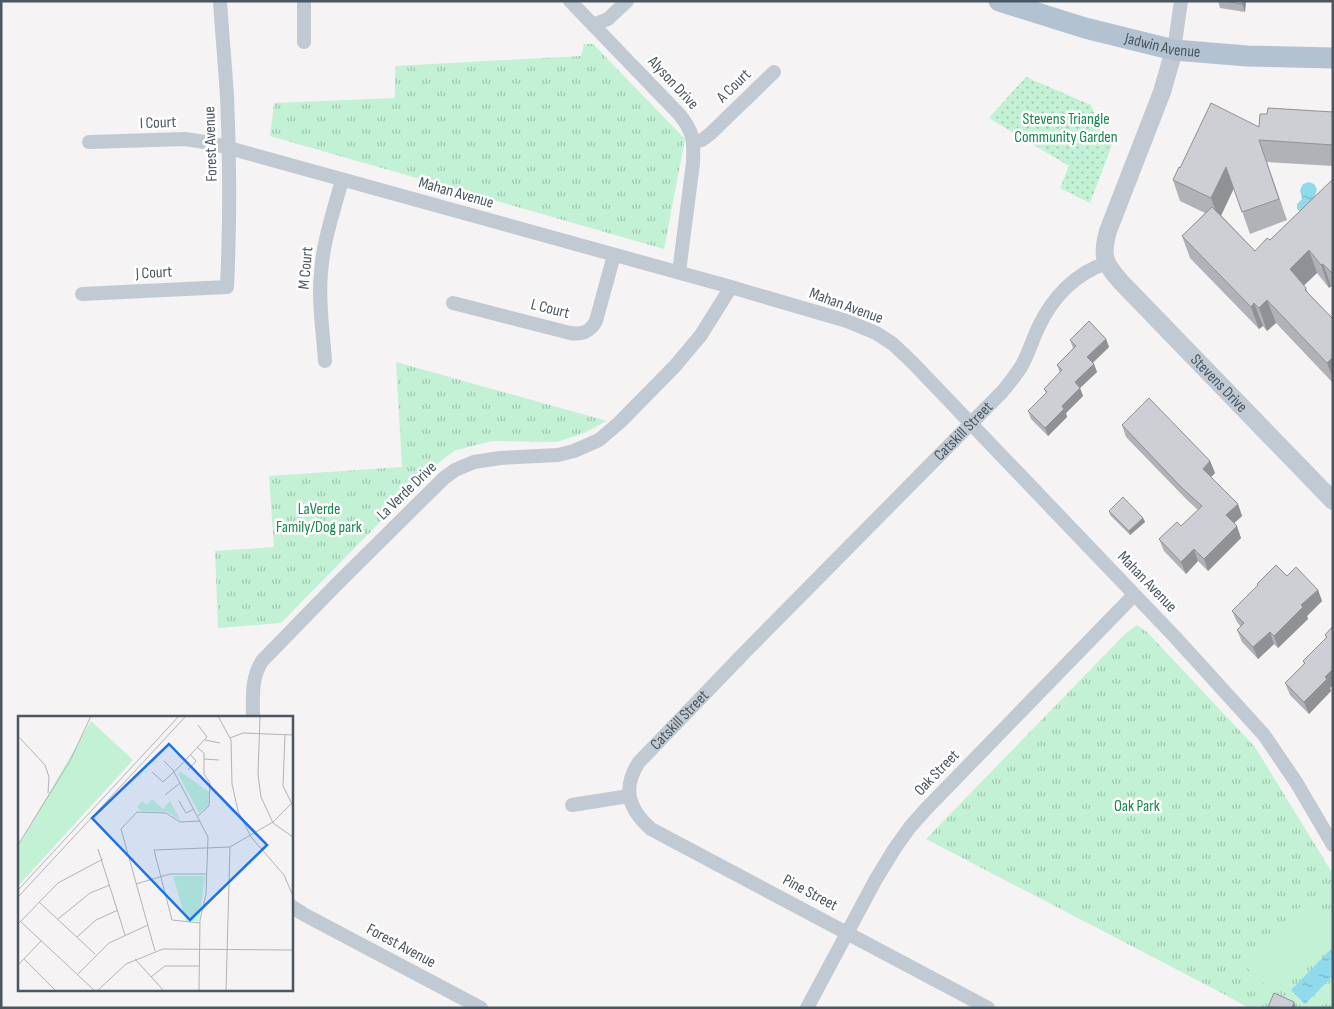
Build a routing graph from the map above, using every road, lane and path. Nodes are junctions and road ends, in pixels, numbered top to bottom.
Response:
1 (220, 1) edge
2 (304, 1) edge
3 (570, 1) edge
4 (627, 1) edge
5 (999, 1) edge
6 (1181, 1) edge
7 (593, 25) junction
8 (304, 42) dead end
9 (1174, 50) junction
10 (1333, 58) edge
11 (774, 72) dead end
12 (89, 142) dead end
13 (693, 142) junction
14 (228, 147) junction
15 (342, 180) junction
16 (614, 255) junction
17 (1107, 263) junction
18 (679, 272) junction
19 (227, 287) joint
20 (732, 287) junction
21 (82, 294) dead end
22 (453, 303) dead end
23 (325, 360) dead end
24 (971, 424) junction
25 (1333, 501) edge
26 (1134, 595) junction
27 (253, 716) edge
28 (629, 796) junction
29 (572, 806) dead end
30 (1333, 845) edge
31 (292, 907) edge
32 (847, 933) junction
33 (481, 1008) edge
34 (807, 1008) edge
35 (988, 1008) edge

1 - 14 street, Forest Avenue
2 - 8 street
3 - 7 street, Alyson Drive
4 - 7 street
5 - 9 main road, Jadwin Avenue
6 - 9 street
7 - 13 street, Alyson Drive
9 - 10 main road, Jadwin Avenue
9 - 17 street
11 - 13 street, A Court
12 - 14 street, I Court
13 - 18 street, Alyson Drive
14 - 15 street, Mahan Avenue
14 - 19 street, Forest Avenue
15 - 16 street, Mahan Avenue
15 - 23 street, M Court
16 - 18 street, Mahan Avenue
16 - 22 street, L Court
17 - 24 street, Catskill Street
17 - 25 street, Stevens Drive
18 - 20 street, Mahan Avenue
19 - 21 street, J Court
20 - 24 street, Mahan Avenue
20 - 27 street, La Verde Drive
24 - 26 street, Mahan Avenue
24 - 28 street, Catskill Street
26 - 30 street, Mahan Avenue
26 - 32 street, Oak Street
28 - 29 street
28 - 32 street, Pine Street
31 - 33 street, Forest Avenue
32 - 34 street, Oak Street
32 - 35 street, Pine Street

